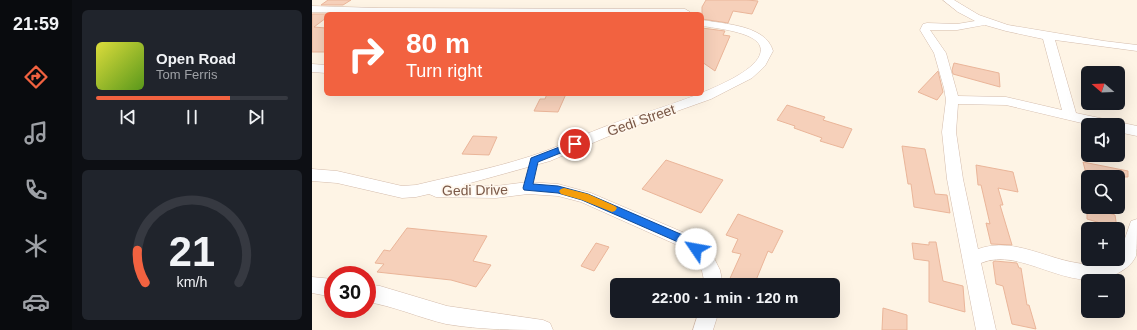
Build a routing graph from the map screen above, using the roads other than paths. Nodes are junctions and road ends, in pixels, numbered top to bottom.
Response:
1 (392, 0) edge
2 (470, 0) edge
3 (577, 0) edge
4 (686, 0) edge
5 (948, 0) edge
6 (380, 6) edge
7 (312, 8) edge
8 (579, 11) junction
9 (447, 12) edge
10 (459, 12) edge
11 (518, 12) edge
12 (632, 12) edge
13 (685, 12) edge
14 (986, 22) junction
15 (704, 23) edge
16 (1048, 36) junction
17 (1136, 47) edge
18 (312, 68) edge
19 (324, 69) edge
20 (952, 100) junction
21 (1070, 116) junction
22 (1081, 119) edge
23 (1125, 128) edge
24 (1137, 131) edge
25 (534, 160) junction
26 (312, 175) edge
27 (528, 188) junction
28 (416, 191) junction
29 (1137, 226) edge
30 (972, 259) junction
31 (713, 278) edge
32 (312, 285) edge
33 (324, 287) edge
34 (376, 294) edge
35 (707, 318) edge
36 (543, 330) edge
37 (703, 330) edge
38 (986, 330) edge

1 - 6 street
2 - 10 street
3 - 8 street
4 - 13 street
5 - 14 street
6 - 7 street
6 - 9 street
8 - 11 street
8 - 12 street
14 - 16 street
14 - 20 street
15 - 25 street, Gedi Street
16 - 17 street
16 - 21 street
18 - 19 street
20 - 21 street
20 - 30 street
21 - 22 street
23 - 24 street
25 - 27 street
25 - 28 street, Gedi Street
26 - 28 street, Gedi Street
27 - 28 street, Gedi Drive
27 - 31 street, Gedi Drive
29 - 30 street
30 - 38 street
32 - 33 street
34 - 36 street
35 - 37 street

